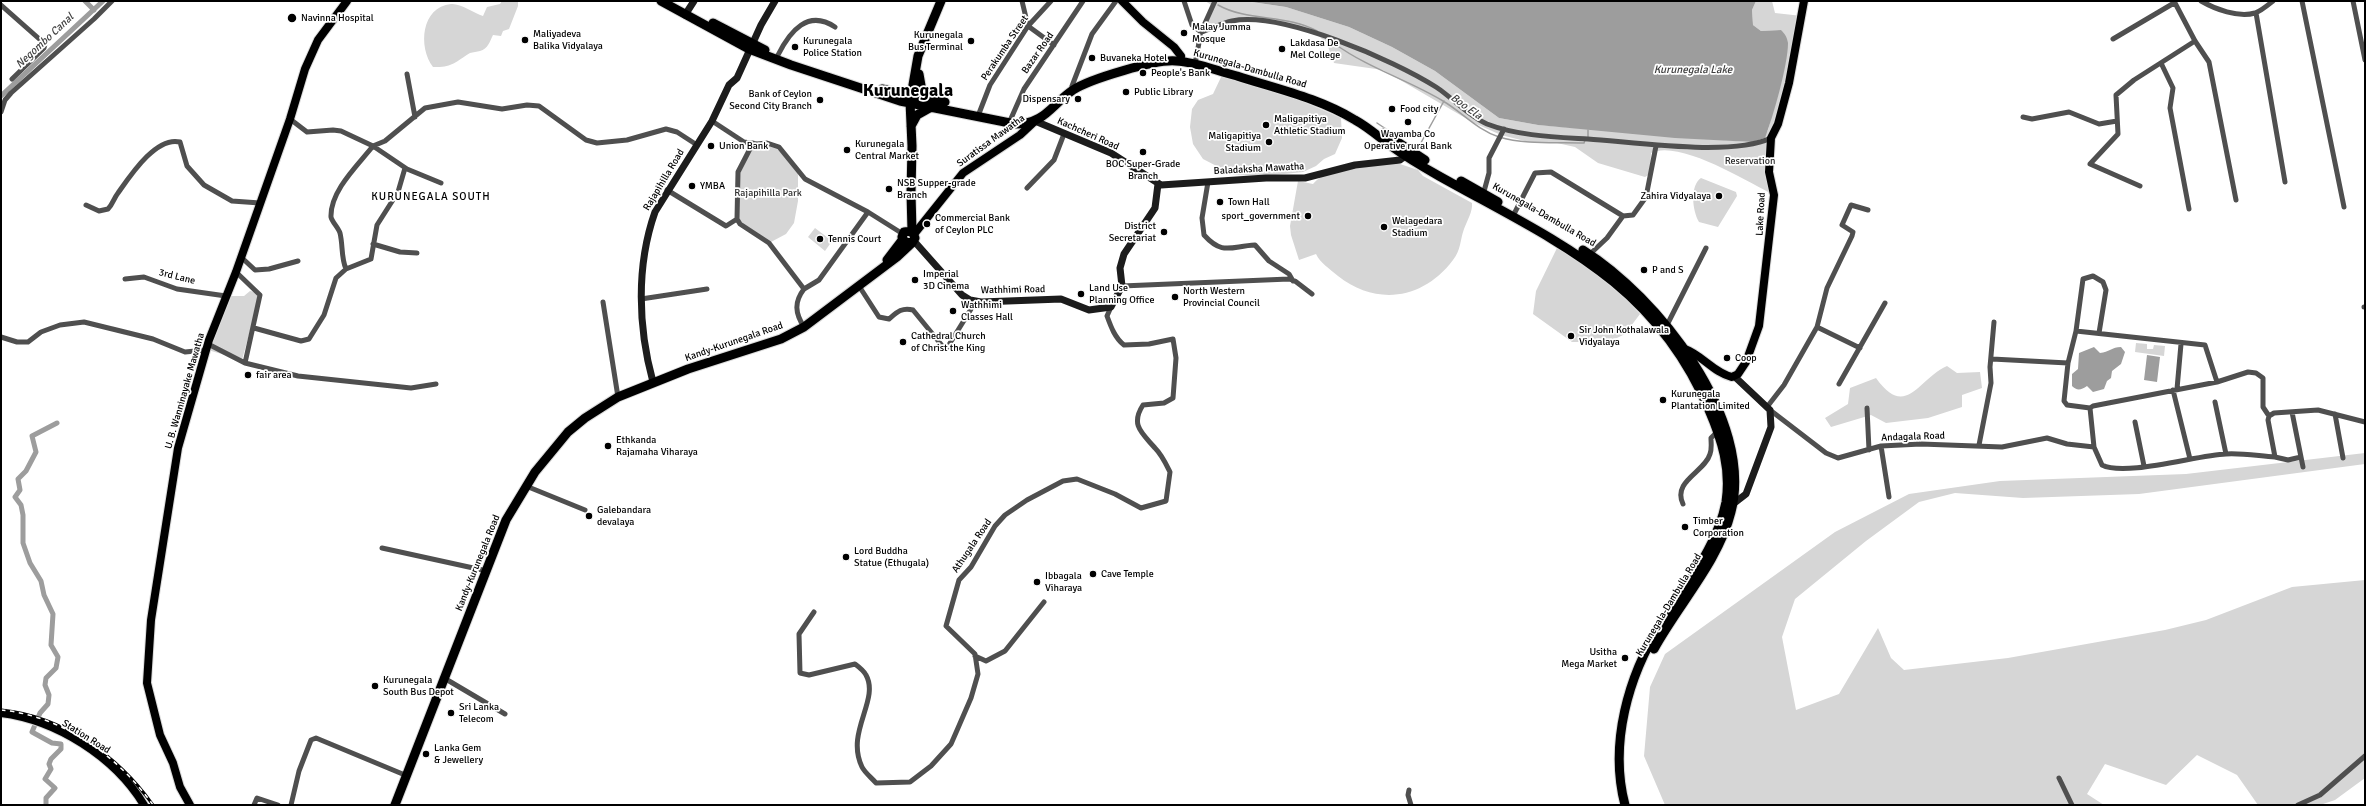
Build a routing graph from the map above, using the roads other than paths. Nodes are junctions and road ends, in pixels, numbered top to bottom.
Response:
1 (112, 1) edge
2 (347, 1) edge
3 (661, 1) edge
4 (673, 1) edge
5 (694, 1) edge
6 (775, 1) edge
7 (941, 1) edge
8 (946, 1) edge
9 (1022, 1) edge
10 (1051, 1) edge
11 (1083, 1) edge
12 (1116, 1) edge
13 (1184, 1) edge
14 (1215, 1) edge
15 (1804, 1) edge
16 (2201, 1) edge
17 (2273, 1) edge
18 (2302, 1) edge
19 (2354, 1) edge
20 (2174, 2) edge
21 (1126, 3) edge
22 (1, 5) edge
23 (686, 12) junction
24 (2256, 13) junction
25 (1028, 26) junction
26 (835, 28) dead end
27 (1201, 32) junction
28 (2113, 39) dead end
29 (2196, 41) junction
30 (1054, 45) junction
31 (751, 47) junction
32 (778, 55) junction
33 (1181, 56) junction
34 (2365, 60) edge
35 (1195, 62) junction
36 (2161, 63) junction
37 (407, 74) dead end
38 (916, 74) junction
39 (12, 79) dead end
40 (1072, 86) junction
41 (888, 94) junction
42 (913, 99) junction
43 (933, 103) junction
44 (1, 112) edge
45 (979, 113) junction
46 (415, 117) junction
47 (2023, 117) dead end
48 (290, 119) junction
49 (1010, 120) junction
50 (712, 121) junction
51 (1035, 121) junction
52 (2117, 121) junction
53 (911, 126) junction
54 (1504, 129) junction
55 (1064, 134) junction
56 (1770, 138) junction
57 (753, 143) junction
58 (697, 145) junction
59 (373, 146) junction
60 (1656, 146) junction
61 (1408, 154) junction
62 (405, 168) junction
63 (1208, 182) junction
64 (2285, 182) dead end
65 (441, 183) dead end
66 (1158, 184) junction
67 (2140, 186) dead end
68 (1027, 188) dead end
69 (668, 190) junction
70 (1482, 196) junction
71 (2236, 200) dead end
72 (260, 203) junction
73 (86, 205) dead end
74 (2344, 207) dead end
75 (2189, 209) dead end
76 (1868, 210) dead end
77 (868, 212) junction
78 (1514, 214) junction
79 (1623, 216) junction
80 (737, 219) junction
81 (909, 236) junction
82 (373, 244) junction
83 (1706, 248) dead end
84 (417, 252) dead end
85 (241, 257) junction
86 (1588, 257) junction
87 (298, 261) dead end
88 (346, 269) junction
89 (236, 272) junction
90 (125, 279) dead end
91 (1293, 280) junction
92 (859, 286) junction
93 (1122, 286) junction
94 (804, 288) junction
95 (707, 289) dead end
96 (1312, 294) dead end
97 (226, 296) junction
98 (641, 298) junction
99 (976, 301) junction
100 (602, 302) dead end
101 (1885, 303) dead end
102 (1111, 307) junction
103 (1994, 322) dead end
104 (1667, 325) junction
105 (804, 327) junction
106 (1817, 327) junction
107 (254, 328) junction
108 (2076, 331) junction
109 (2099, 333) junction
110 (1, 337) edge
111 (2181, 344) junction
112 (207, 347) junction
113 (1860, 348) junction
114 (1681, 351) junction
115 (1992, 359) junction
116 (245, 363) junction
117 (2068, 363) junction
118 (1734, 376) junction
119 (653, 382) junction
120 (2217, 382) junction
121 (436, 384) dead end
122 (1839, 384) dead end
123 (2175, 390) junction
124 (618, 397) junction
125 (2215, 402) dead end
126 (1768, 408) junction
127 (1867, 408) dead end
128 (2090, 408) junction
129 (2292, 412) junction
130 (2335, 414) junction
131 (2269, 416) junction
132 (2135, 422) dead end
133 (2365, 422) edge
134 (1718, 431) junction
135 (1979, 445) junction
136 (1881, 446) junction
137 (2094, 447) junction
138 (1869, 450) junction
139 (2226, 454) junction
140 (2275, 457) junction
141 (2301, 458) junction
142 (2343, 458) dead end
143 (2190, 459) junction
144 (2144, 466) junction
145 (2303, 467) dead end
146 (526, 486) junction
147 (1889, 497) dead end
148 (1683, 504) dead end
149 (1729, 505) junction
150 (585, 510) dead end
151 (382, 548) dead end
152 (487, 570) junction
153 (1044, 602) dead end
154 (814, 612) dead end
155 (975, 656) junction
156 (444, 678) junction
157 (1, 713) edge
158 (505, 714) dead end
159 (2365, 756) edge
160 (405, 775) junction
161 (2059, 778) dead end
162 (1409, 790) dead end
163 (144, 805) edge
164 (190, 805) edge
165 (254, 805) edge
166 (278, 805) edge
167 (291, 805) edge
168 (395, 805) edge
169 (1411, 805) edge
170 (1625, 805) edge
171 (1630, 805) edge
172 (2072, 805) edge
173 (2298, 805) edge

1 - 44 street
2 - 48 main road, U. B. Wanninayake Mawatha
3 - 23 highway
4 - 23 highway
5 - 23 street
6 - 31 street, Rajapihilla Road
7 - 38 highway
8 - 38 highway
9 - 25 street
10 - 25 street, Perakumba Street
11 - 30 street, Bazar Road
12 - 40 street
13 - 27 street
14 - 27 street
15 - 56 main road, Lake Road
16 - 24 street
17 - 24 street
18 - 74 street
19 - 34 street
20 - 28 street
20 - 29 street
21 - 33 main road
22 - 39 street
23 - 31 highway
24 - 64 street
25 - 30 street
25 - 45 street, Perakumba Street
26 - 32 street
27 - 35 street
27 - 54 street
29 - 36 street
29 - 71 street
30 - 49 street, Bazar Road
31 - 32 highway
31 - 41 highway
31 - 50 street, Rajapihilla Road
32 - 41 highway
33 - 35 highway, Kurunegala-Dambulla Road
33 - 40 highway, Kurunegala-Dambulla Road
35 - 51 highway, Kurunegala-Dambulla Road
35 - 61 highway, Kurunegala-Dambulla Road
36 - 52 street
36 - 75 street
37 - 46 street
38 - 41 highway
38 - 42 highway
38 - 43 highway
40 - 49 highway, Kurunegala-Dambulla Road
41 - 42 highway, Kurunegala-Dambulla Road
41 - 53 highway
42 - 43 highway, Kurunegala-Dambulla Road
42 - 53 highway
43 - 45 highway, Kurunegala-Dambulla Road
43 - 53 highway
45 - 49 highway, Kurunegala-Dambulla Road
46 - 58 street
46 - 59 street
47 - 52 street
48 - 59 street
48 - 72 main road, U. B. Wanninayake Mawatha
49 - 51 highway, Kurunegala-Dambulla Road
50 - 57 street
50 - 58 street, Rajapihilla Road
51 - 55 street, Kachcheri Road
51 - 81 main road, Suratissa Mawatha
52 - 67 street
53 - 81 highway
54 - 60 street
54 - 70 street
55 - 66 street, Kachcheri Road
55 - 68 street
56 - 60 street
56 - 118 main road, Lake Road
57 - 77 street
57 - 80 street
58 - 69 street, Rajapihilla Road
59 - 62 street
59 - 88 street
60 - 79 street
61 - 63 street, Baladaksha Mawatha
61 - 70 highway, Kurunegala-Dambulla Road
62 - 65 street
62 - 82 street
63 - 66 street, Baladaksha Mawatha
63 - 91 street
66 - 93 street
69 - 80 street
69 - 98 street, Rajapihilla Road
70 - 78 highway, Kurunegala-Dambulla Road
72 - 73 street
72 - 85 main road, U. B. Wanninayake Mawatha
76 - 106 street
77 - 81 street
77 - 94 street
78 - 79 street
78 - 86 highway, Kurunegala-Dambulla Road
79 - 86 street
80 - 94 street
81 - 92 highway, Kandy-Kurunegala Road
81 - 99 street, Wathhimi Road
82 - 84 street
82 - 88 street
83 - 104 street
85 - 87 street
85 - 89 main road, U. B. Wanninayake Mawatha
86 - 104 highway, Kurunegala-Dambulla Road
86 - 114 highway, Kurunegala-Dambulla Road
88 - 107 street
89 - 97 main road, U. B. Wanninayake Mawatha
89 - 107 street
90 - 97 street, 3rd Lane
91 - 93 street
91 - 96 street
92 - 99 street
92 - 105 highway, Kandy-Kurunegala Road
93 - 102 street
94 - 105 street
95 - 98 street
97 - 112 main road, U. B. Wanninayake Mawatha
98 - 119 street, Rajapihilla Road
99 - 102 street, Wathhimi Road
100 - 124 street
101 - 113 street
102 - 155 street, Athugala Road
103 - 115 street
104 - 114 highway, Kurunegala-Dambulla Road
105 - 119 highway, Kandy-Kurunegala Road
106 - 113 street
106 - 126 street
107 - 116 street
108 - 109 street
108 - 109 street
108 - 117 street
109 - 111 street
110 - 112 street
111 - 120 street
111 - 123 street
112 - 116 street
112 - 164 main road, U. B. Wanninayake Mawatha
113 - 122 street
114 - 118 main road
114 - 134 highway, Kurunegala-Dambulla Road
114 - 149 highway, Kurunegala-Dambulla Road
115 - 117 street
115 - 135 street
116 - 121 street
117 - 128 street
118 - 126 street
119 - 124 highway, Kandy-Kurunegala Road
120 - 123 street
120 - 131 street
123 - 128 street
123 - 143 street
124 - 146 highway, Kandy-Kurunegala Road
125 - 139 street
126 - 138 street, Andagala Road
126 - 149 street
127 - 138 street
128 - 137 street
129 - 130 street
129 - 131 street
129 - 141 street
130 - 133 street
130 - 142 street
131 - 140 street
132 - 144 street
134 - 148 street
134 - 149 highway, Kurunegala-Dambulla Road
135 - 136 street, Andagala Road
135 - 137 street, Andagala Road
136 - 138 street, Andagala Road
136 - 147 street
137 - 144 street
139 - 140 street
139 - 143 street
140 - 141 street
141 - 145 street
143 - 144 street
146 - 150 street
146 - 152 highway, Kandy-Kurunegala Road
149 - 170 highway, Kurunegala-Dambulla Road
149 - 171 highway, Kurunegala-Dambulla Road
151 - 152 street
152 - 156 highway, Kandy-Kurunegala Road
153 - 155 street
154 - 155 street
156 - 158 street
156 - 160 highway, Kandy-Kurunegala Road
157 - 163 main road, Station Road
159 - 173 street
160 - 167 street
160 - 168 highway, Kandy-Kurunegala Road
161 - 172 street
162 - 169 street
165 - 166 street

